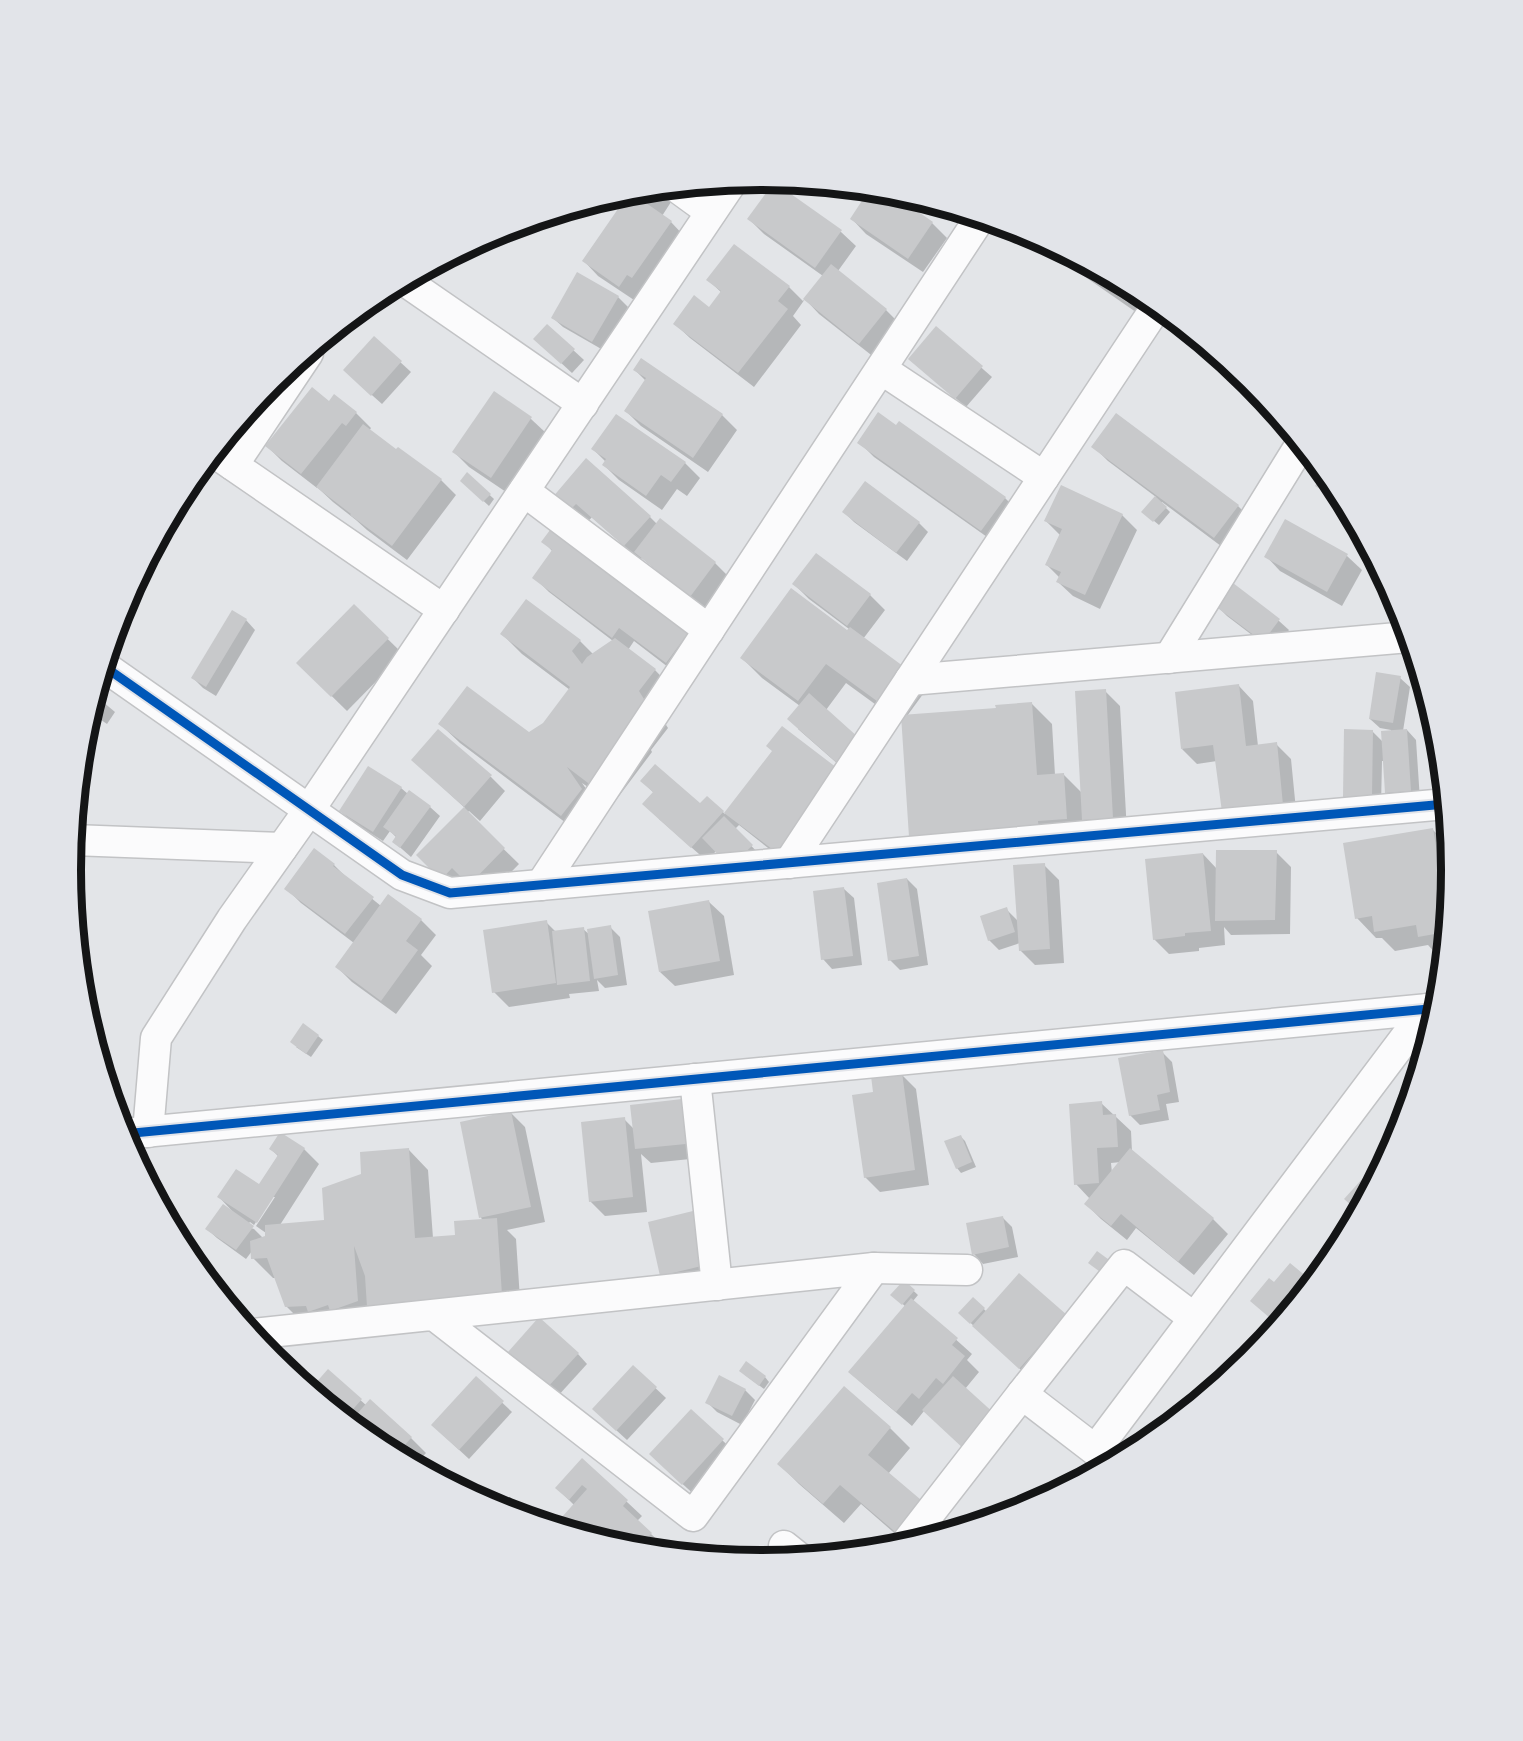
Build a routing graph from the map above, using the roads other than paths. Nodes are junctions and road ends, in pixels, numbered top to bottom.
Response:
1 (726, 191) edge
2 (687, 194) edge
3 (711, 212) junction
4 (976, 225) edge
5 (413, 286) edge
6 (1152, 314) edge
7 (881, 369) junction
8 (276, 394) edge
9 (583, 404) junction
10 (1297, 451) edge
11 (224, 459) edge
12 (1044, 477) junction
13 (524, 491) junction
14 (444, 610) junction
15 (709, 630) junction
16 (1401, 638) edge
17 (1169, 658) junction
18 (111, 671) edge
19 (910, 680) junction
20 (1439, 805) edge
21 (309, 810) junction
22 (82, 840) edge
23 (282, 848) junction
24 (789, 863) junction
25 (541, 885) junction
26 (1428, 1009) edge
27 (1426, 1017) edge
28 (695, 1079) junction
29 (135, 1133) edge
30 (874, 1268) junction
31 (967, 1270) dead end
32 (717, 1284) junction
33 (434, 1315) junction
34 (1194, 1318) junction
35 (263, 1333) edge
36 (1022, 1394) junction
37 (1104, 1456) edge
38 (914, 1534) edge

1 - 3 street
2 - 3 street
3 - 9 street
4 - 7 street
5 - 9 street
6 - 12 street
7 - 12 street
7 - 15 street
8 - 11 street
9 - 13 street
10 - 17 street
11 - 14 street
12 - 19 street
13 - 14 street
13 - 15 street
14 - 21 street
15 - 25 street
16 - 17 street
17 - 19 street
18 - 21 street
19 - 24 street
20 - 24 street
21 - 23 street
21 - 25 street
22 - 23 street
23 - 29 street
24 - 25 street
26 - 28 street
27 - 34 street
28 - 29 street
28 - 32 street
30 - 31 street
30 - 32 street
30 - 33 street
32 - 33 street
33 - 35 street
34 - 36 street
34 - 37 street
36 - 37 street
36 - 38 street

